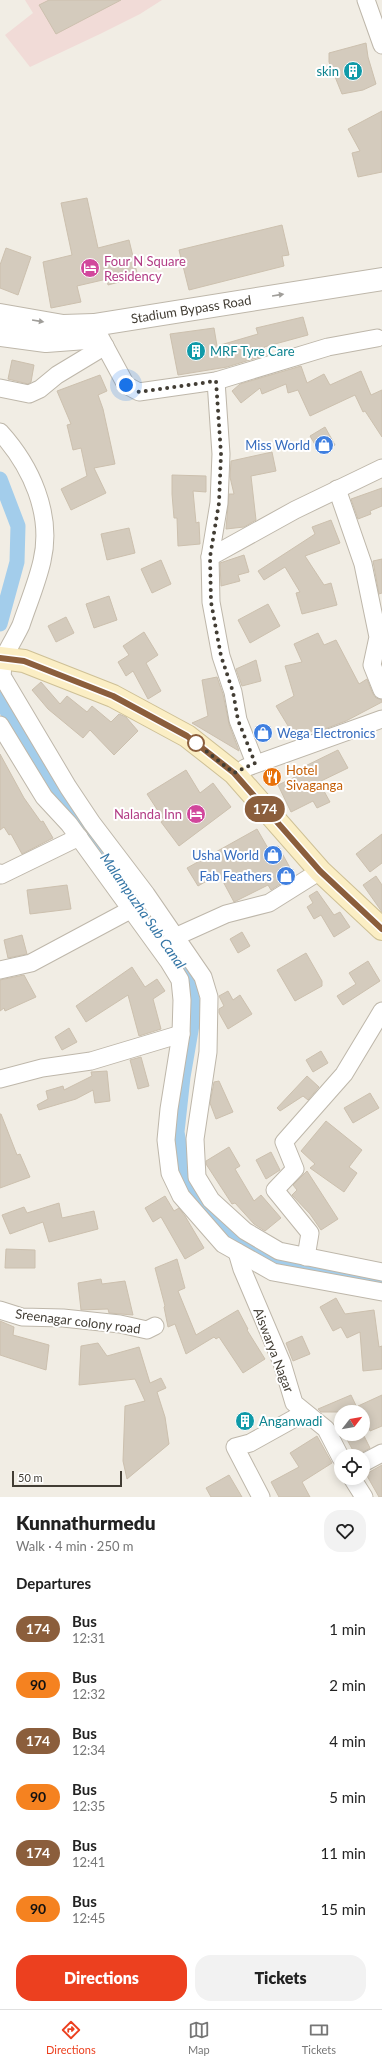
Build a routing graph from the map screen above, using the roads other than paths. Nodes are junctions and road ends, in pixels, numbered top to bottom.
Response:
1 (366, 0) edge
2 (377, 21) edge
3 (382, 45) edge
4 (382, 278) edge
5 (382, 294) edge
6 (0, 315) edge
7 (0, 335) edge
8 (377, 338) dead end
9 (103, 341) junction
10 (216, 381) junction
11 (0, 388) edge
12 (0, 432) edge
13 (382, 468) edge
14 (337, 489) junction
15 (210, 557) junction
16 (2, 658) edge
17 (382, 690) edge
18 (382, 719) edge
19 (0, 725) edge
20 (255, 763) junction
21 (234, 773) junction
22 (79, 837) junction
23 (320, 871) junction
24 (0, 873) edge
25 (130, 910) junction
26 (382, 929) edge
27 (175, 937) junction
28 (160, 950) junction
29 (0, 970) edge
30 (382, 1011) edge
31 (181, 1034) junction
32 (0, 1079) edge
33 (237, 1252) junction
34 (306, 1257) junction
35 (382, 1272) edge
36 (382, 1292) edge
37 (0, 1310) edge
38 (155, 1326) dead end
39 (304, 1412) junction
40 (336, 1449) edge
41 (382, 1453) edge
42 (370, 1459) edge
43 (356, 1485) edge
44 (261, 1497) edge
45 (364, 1497) edge

1 - 2 street
2 - 3 street
6 -> 4 street, Stadium Bypass Road
5 - 9 street, Stadium Bypass Road
7 - 9 street, Stadium Bypass Road
8 - 10 street
9 - 10 street
9 - 11 street
10 - 15 street
12 - 16 street
13 - 14 street
14 - 15 street
14 - 17 street
15 - 20 street
16 - 21 main road
16 - 27 street
18 - 20 street
19 - 22 street
20 - 21 street
21 - 23 main road
22 - 24 street
22 - 25 street
23 - 26 main road
23 - 27 street
25 - 28 street
25 - 29 street
27 - 28 street
27 - 34 street
28 - 31 street
30 - 34 street
31 - 32 street
31 - 33 street
33 - 36 street
33 - 39 street, Aiswarya Nagar
34 - 35 street
37 - 38 street, Sreenagar colony road
39 - 40 street, Aiswarya Nagar
39 - 44 street
41 - 42 street
43 - 45 street

